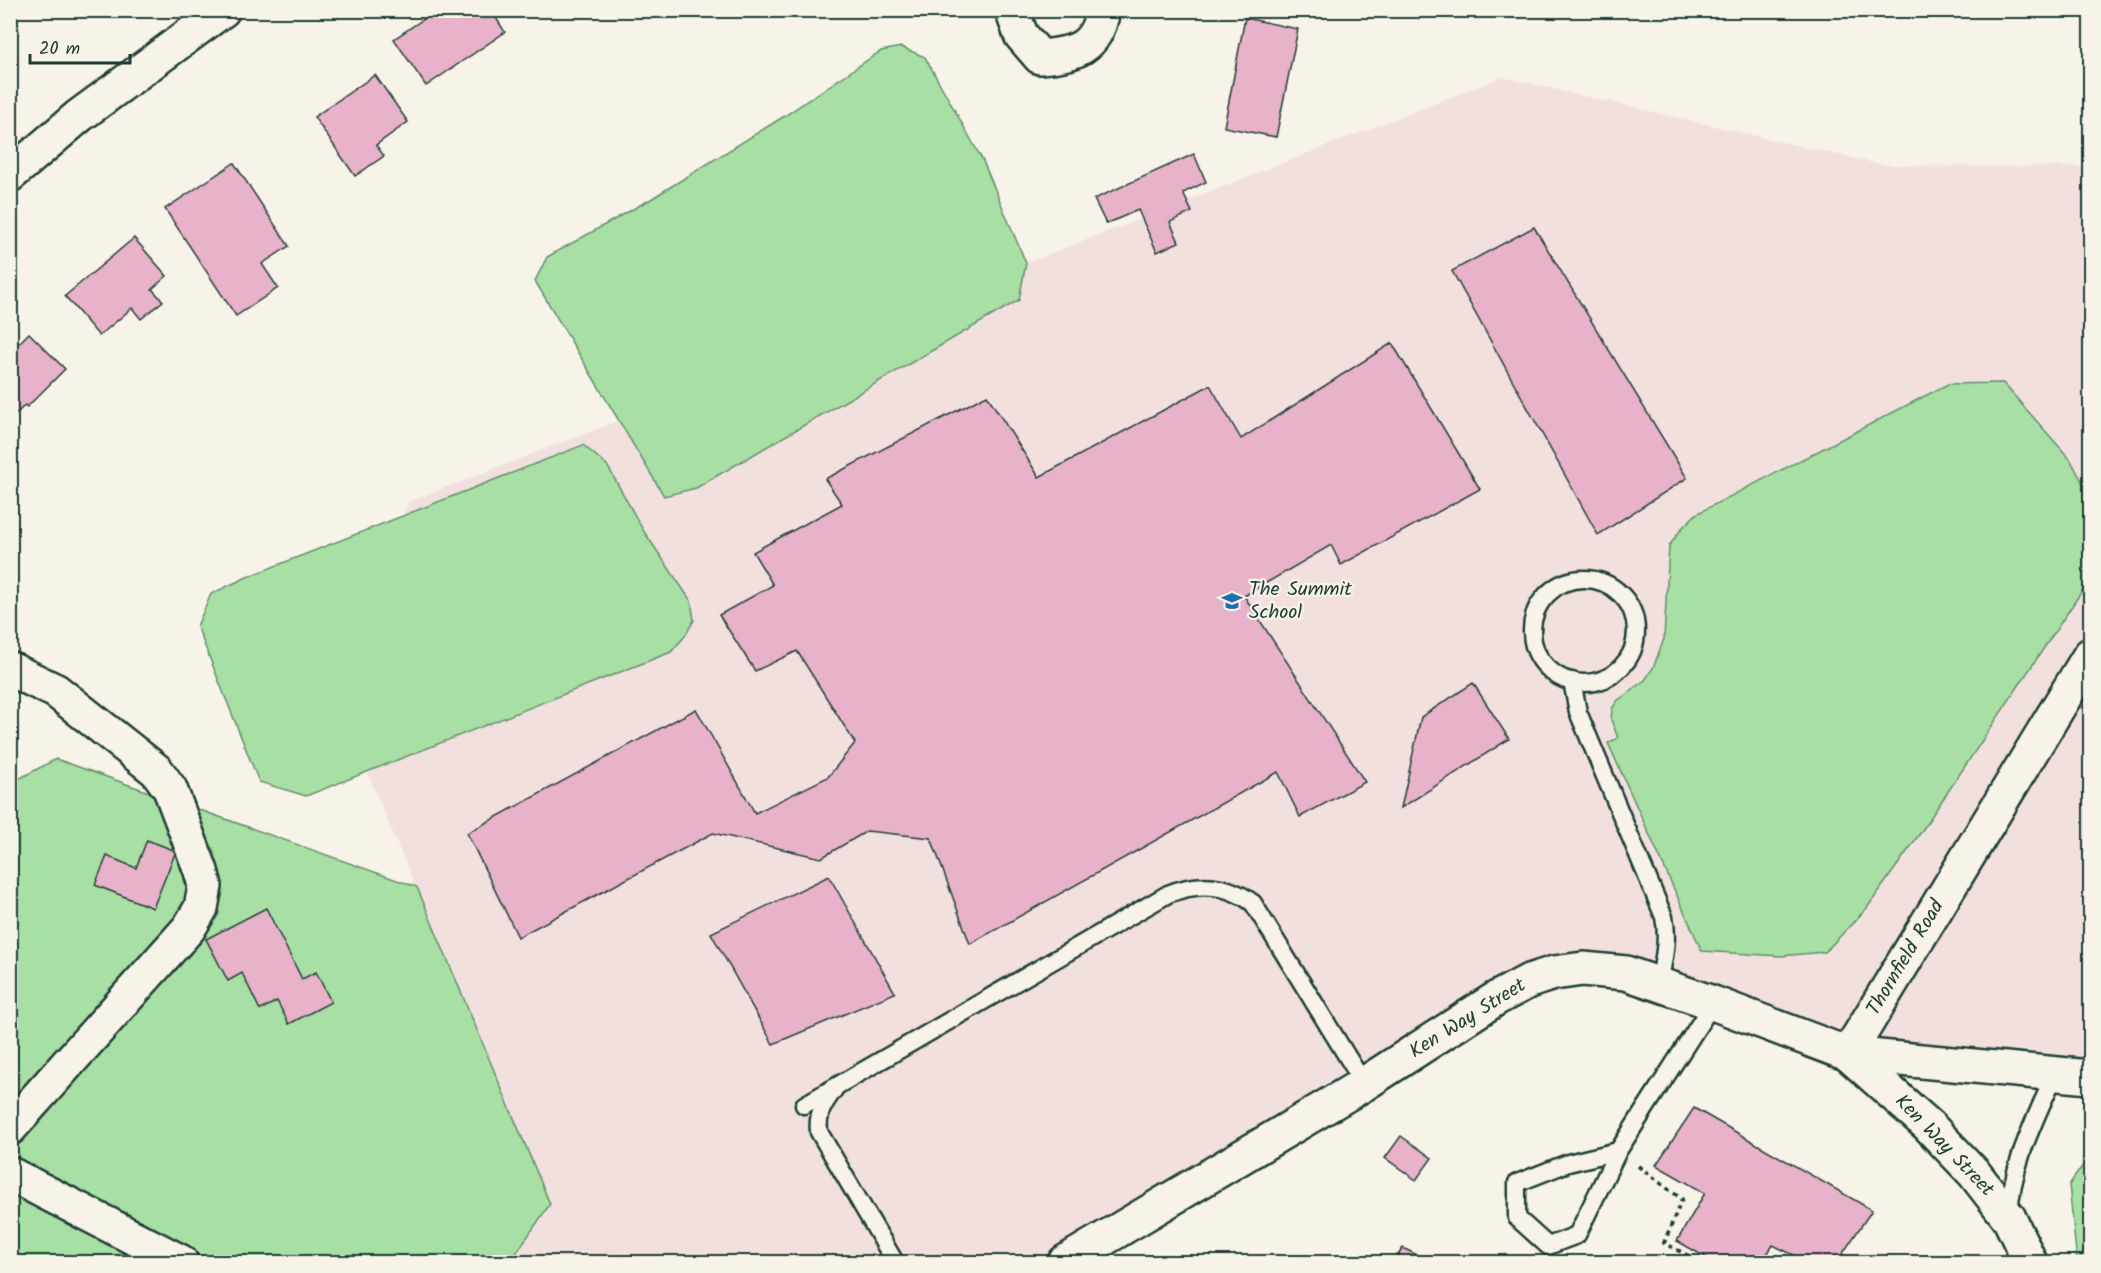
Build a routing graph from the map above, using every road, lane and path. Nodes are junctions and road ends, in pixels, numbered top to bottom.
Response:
1 (223, 10) edge
2 (1012, 10) edge
3 (1103, 10) edge
4 (10, 174) edge
5 (2091, 655) edge
6 (10, 669) edge
7 (1572, 681) junction
8 (1659, 984) junction
9 (1713, 1003) junction
10 (1848, 1054) junction
11 (2055, 1074) junction
12 (2091, 1077) edge
13 (1364, 1084) junction
14 (836, 1087) junction
15 (804, 1105) dead end
16 (10, 1128) edge
17 (1618, 1151) junction
18 (10, 1174) edge
19 (2009, 1218) junction
20 (182, 1263) edge
21 (895, 1263) edge
22 (1065, 1263) edge
23 (1700, 1263) edge
24 (2030, 1263) edge

1 - 4 street
2 - 3 street
5 - 10 street, Thornfield Road
6 - 16 street
7 - 7 lane
7 - 8 lane
8 - 9 street, Ken Way Street
8 - 13 street, Ken Way Street
9 - 10 street, Ken Way Street
9 - 17 lane
10 - 11 street
10 - 19 street, Ken Way Street
11 - 12 street
11 - 19 lane
13 - 14 lane
13 - 22 street, Ken Way Street
14 - 15 lane
14 - 21 lane
17 - 17 lane
17 - 23 path
18 - 20 street
19 - 24 street, Ken Way Street

